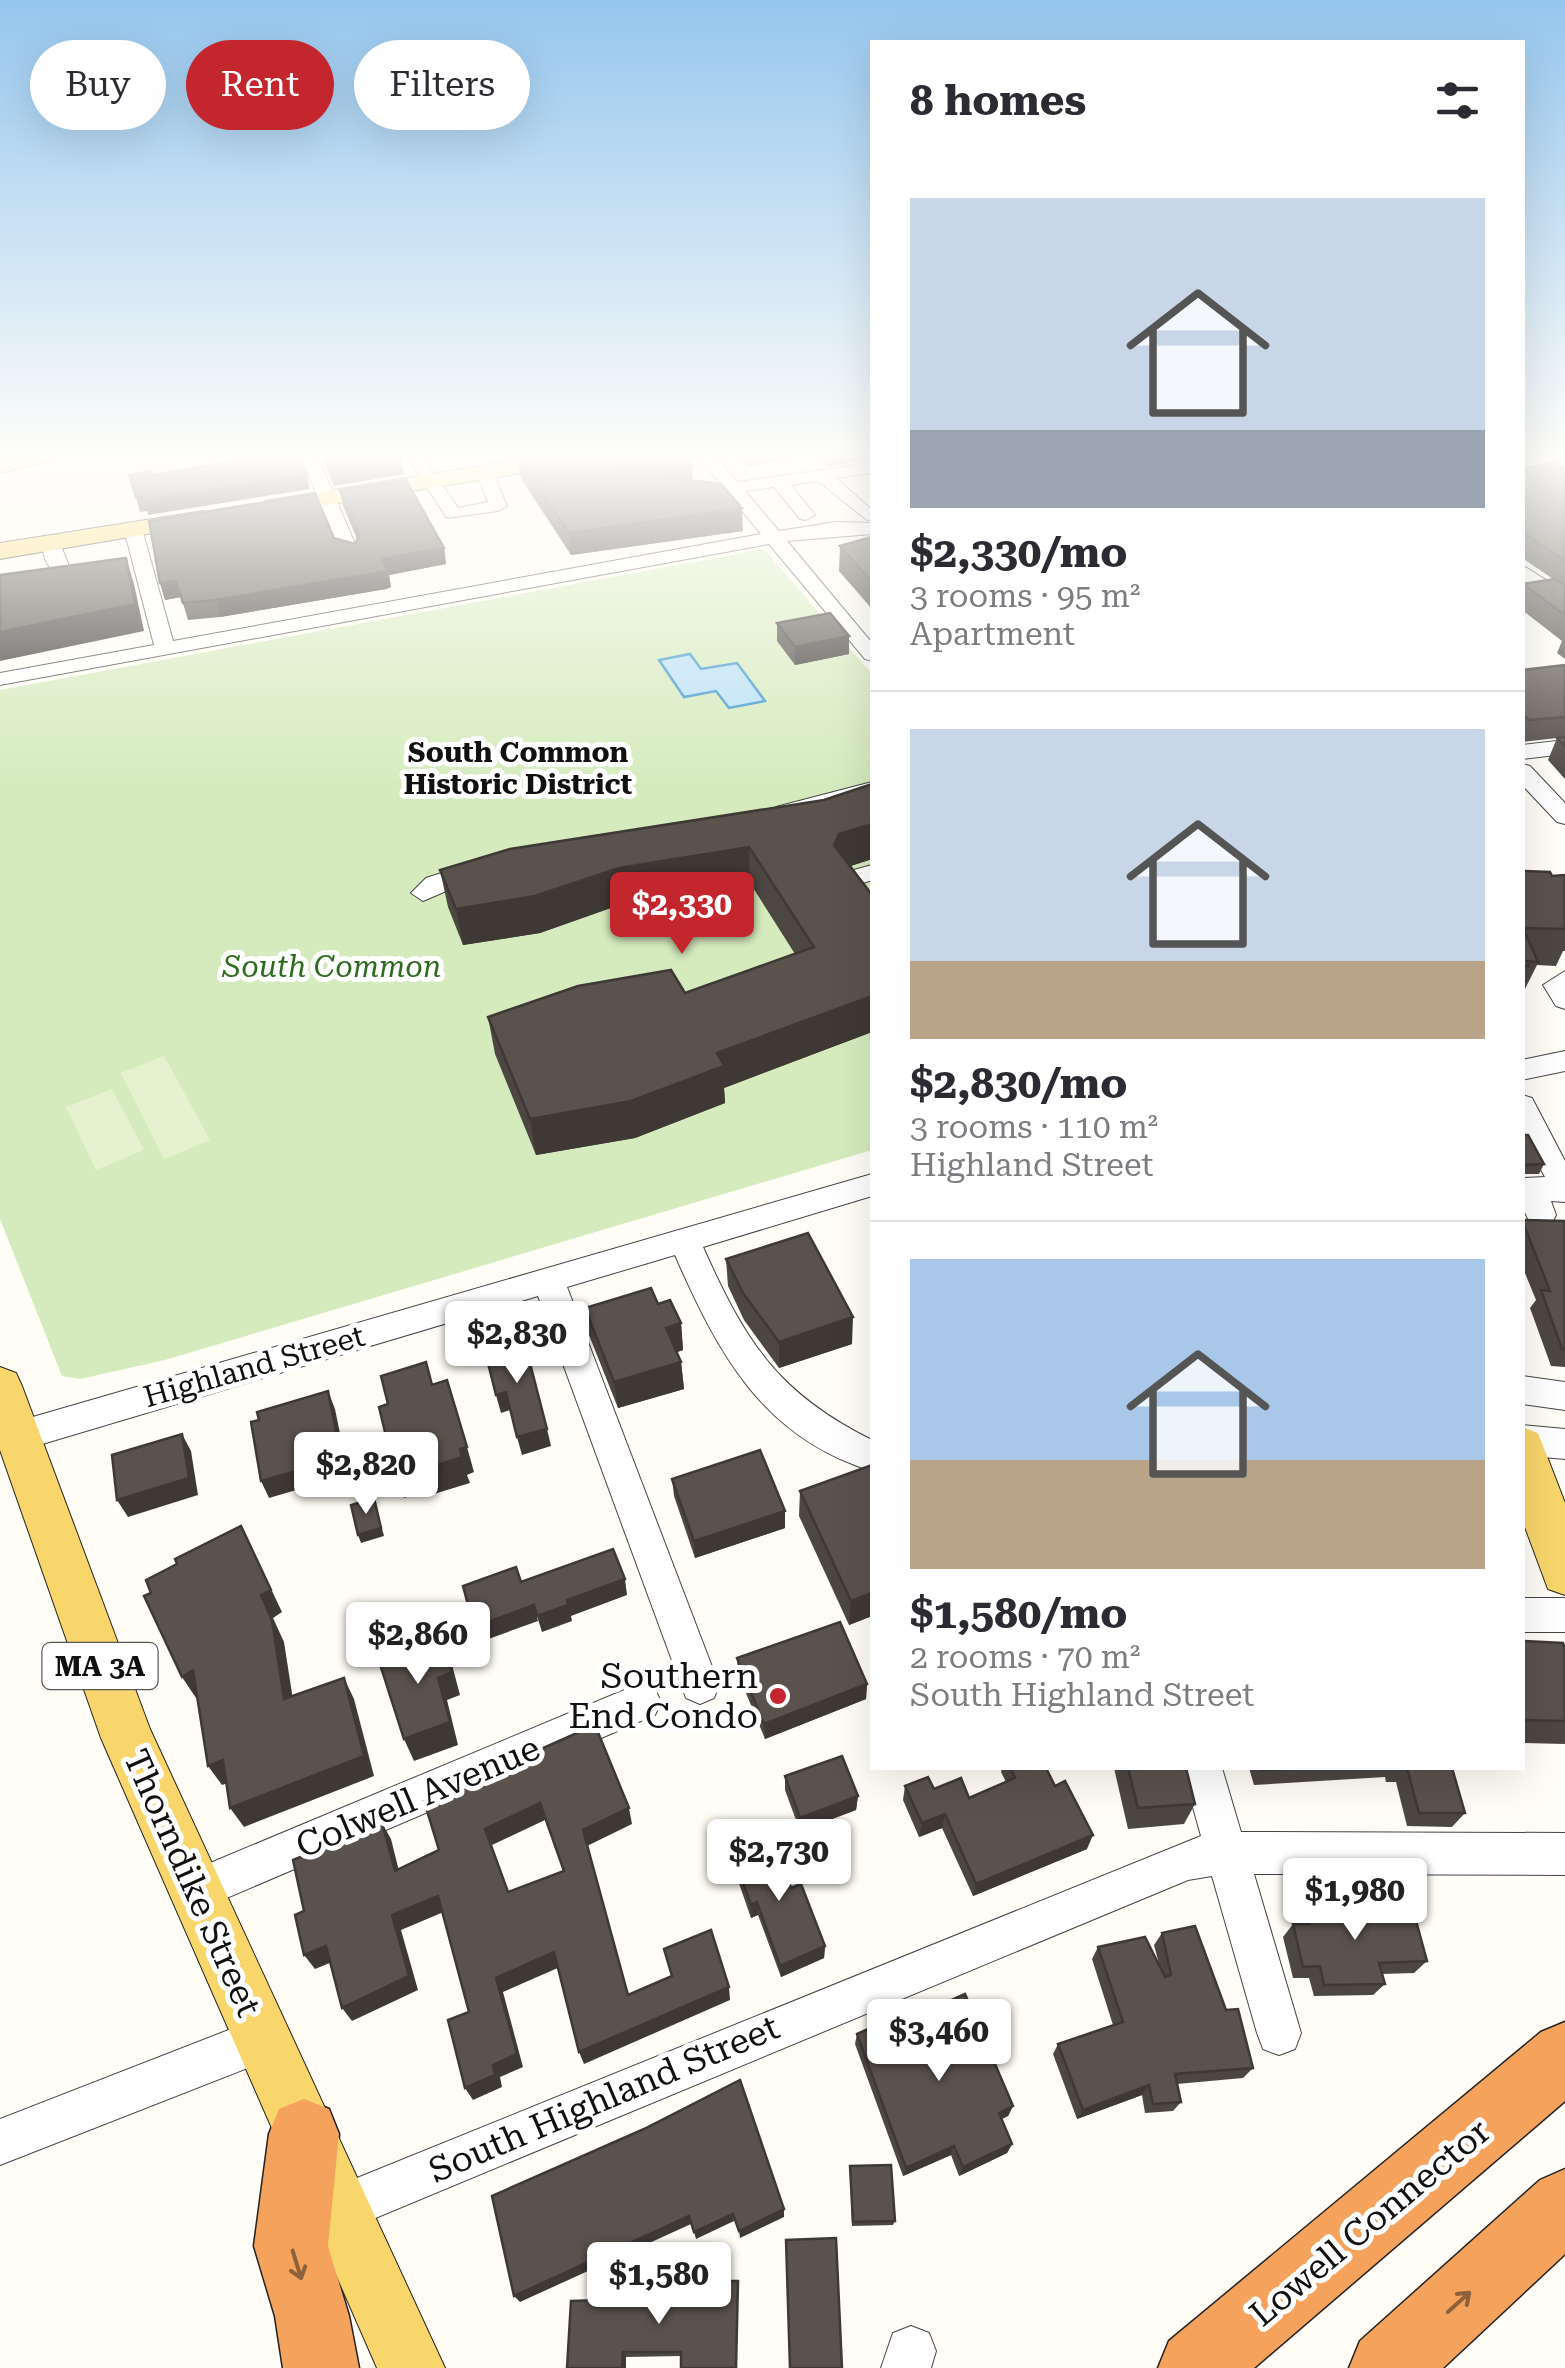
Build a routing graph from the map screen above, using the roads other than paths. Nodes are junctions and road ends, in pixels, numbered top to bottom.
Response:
1 (56, 566) edge
2 (131, 566) edge
3 (619, 566) edge
4 (799, 566) edge
5 (1525, 573) edge
6 (130, 575) junction
7 (1565, 580) edge
8 (1544, 586) junction
9 (1525, 590) edge
10 (1565, 602) edge
11 (165, 648) junction
12 (870, 653) edge
13 (0, 678) edge
14 (1565, 746) edge
15 (1525, 752) edge
16 (870, 791) edge
17 (762, 819) edge
18 (500, 863) edge
19 (870, 873) edge
20 (423, 893) dead end
21 (870, 912) edge
22 (1565, 980) edge
23 (1565, 1000) edge
24 (1565, 1061) edge
25 (1525, 1069) edge
26 (1527, 1121) edge
27 (1565, 1178) edge
28 (870, 1186) edge
29 (1565, 1191) edge
30 (1536, 1203) edge
31 (684, 1240) junction
32 (548, 1280) junction
33 (0, 1386) edge
34 (1525, 1390) edge
35 (1565, 1396) edge
36 (19, 1436) junction
37 (1525, 1444) edge
38 (1565, 1444) edge
39 (1525, 1453) edge
40 (870, 1455) edge
41 (1565, 1573) edge
42 (1525, 1614) edge
43 (1565, 1615) edge
44 (700, 1686) dead end
45 (642, 1702) dead end
46 (1203, 1770) edge
47 (1225, 1853) junction
48 (1565, 1854) edge
49 (194, 1891) junction
50 (1279, 2033) dead end
51 (262, 2040) junction
52 (1554, 2067) edge
53 (304, 2134) junction
54 (0, 2142) edge
55 (1565, 2205) edge
56 (337, 2210) junction
57 (321, 2368) edge
58 (412, 2368) edge
59 (1196, 2368) edge
60 (1387, 2368) edge

1 - 6 street
2 - 6 street
3 - 11 street
4 - 12 street
5 - 8 street
6 - 11 street
7 - 8 street
8 - 9 street
8 - 10 street
11 - 13 street
14 - 15 street
16 - 17 street
18 - 20 street
19 - 21 street
22 - 23 street
24 - 25 street
26 - 27 street
28 - 31 street, Highland Street
29 - 30 street
31 - 32 street, Highland Street
31 - 40 street
32 - 36 street, Highland Street
32 - 44 street
33 - 36 main road, Thorndike Street / MA 3A
34 - 35 street
36 - 49 main road, Thorndike Street / MA 3A
37 - 38 street
39 - 41 main road
42 - 43 street
45 - 49 street, Colwell Avenue
46 - 47 street
47 - 48 street, South Highland Street
47 - 50 street
47 - 56 street, South Highland Street
49 - 51 main road, Thorndike Street / MA 3A
51 - 53 main road, Thorndike Street / MA 3A
51 - 54 street
52 - 59 highway, Lowell Connector
53 - 56 main road, Thorndike Street / MA 3A
53 -> 57 highway
60 -> 55 highway
56 - 58 main road, Thorndike Street / MA 3A

